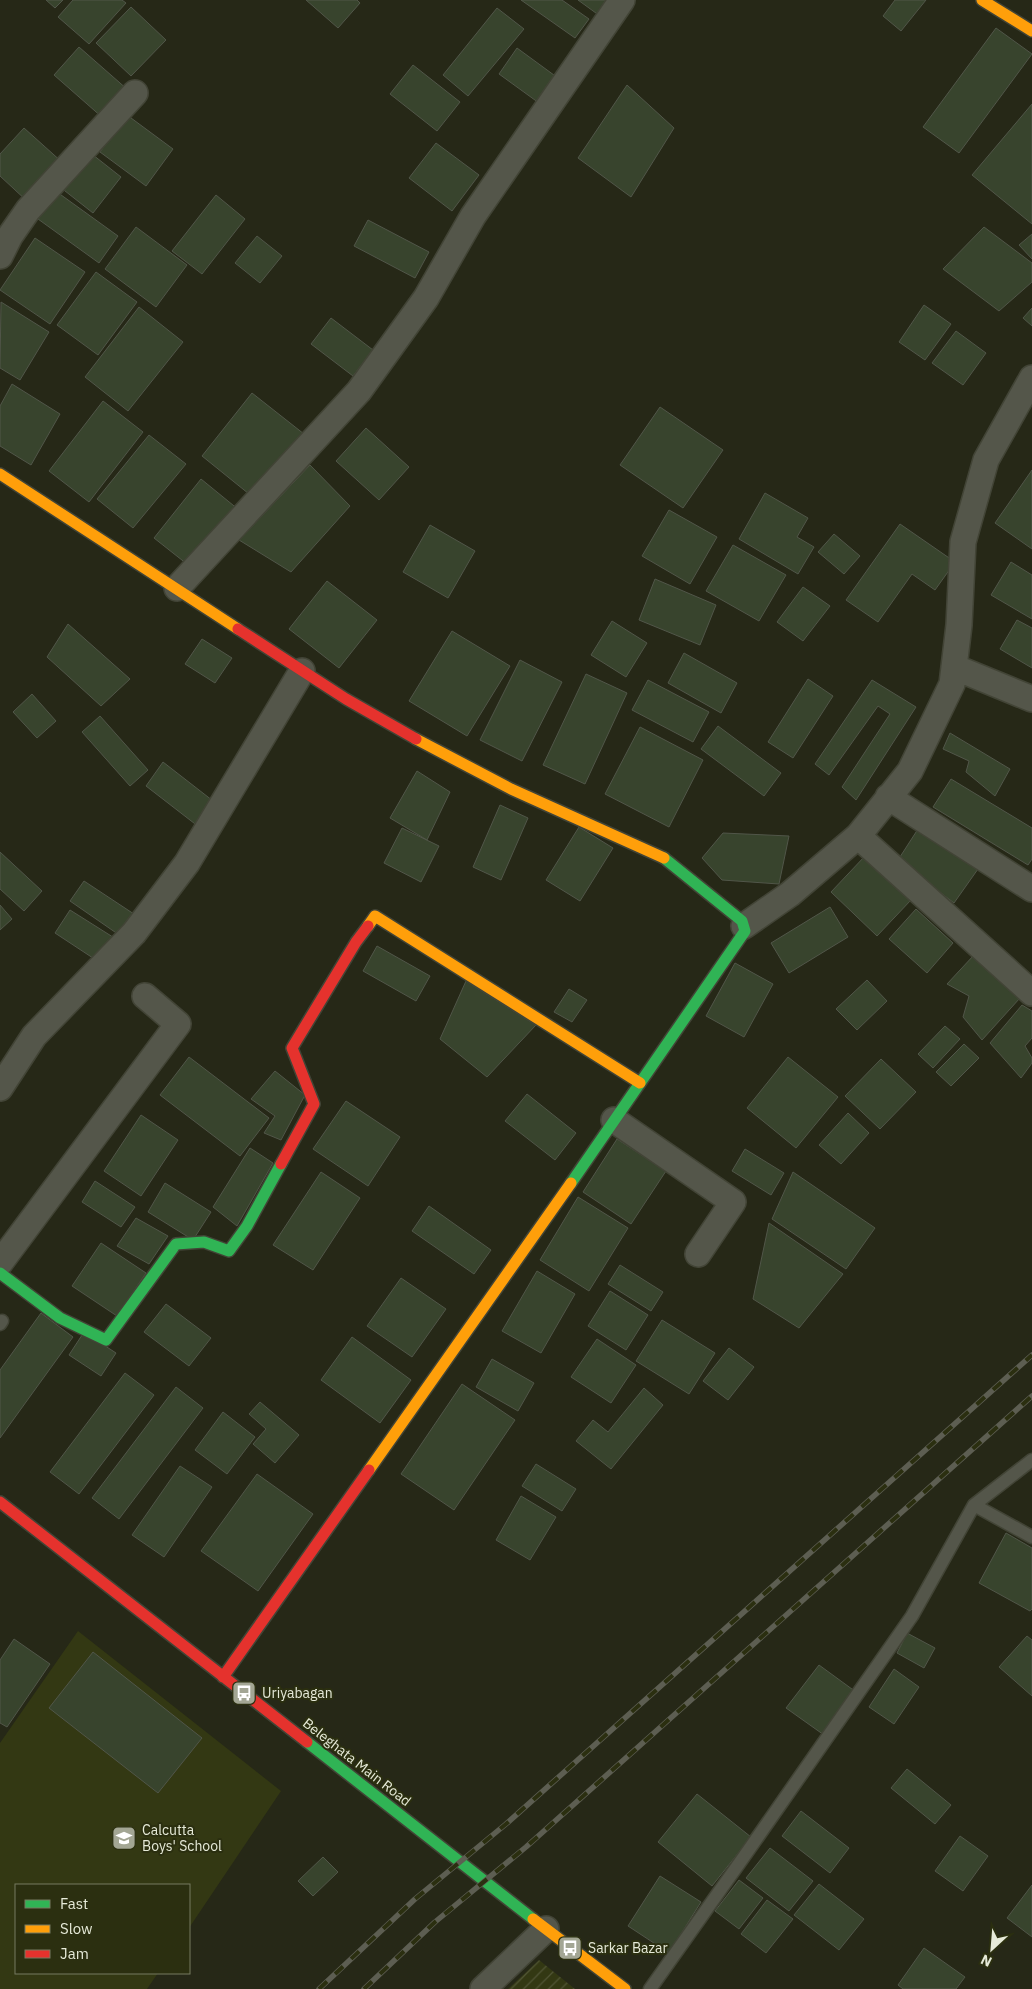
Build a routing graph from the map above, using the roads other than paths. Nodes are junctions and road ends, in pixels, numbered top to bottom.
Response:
1 (622, 0) edge
2 (982, 0) edge
3 (1032, 31) edge
4 (135, 94) dead end
5 (0, 256) edge
6 (1032, 378) edge
7 (0, 474) edge
8 (177, 588) junction
9 (954, 667) junction
10 (302, 671) junction
11 (1032, 699) edge
12 (888, 797) junction
13 (858, 836) junction
14 (1032, 889) edge
15 (744, 926) junction
16 (1032, 993) edge
17 (145, 996) dead end
18 (640, 1083) junction
19 (0, 1088) edge
20 (614, 1120) junction
21 (698, 1254) dead end
22 (0, 1263) edge
23 (0, 1273) edge
24 (1032, 1460) edge
25 (0, 1502) edge
26 (974, 1504) junction
27 (1032, 1537) edge
28 (224, 1677) junction
29 (546, 1929) junction
30 (483, 1989) edge
31 (625, 1989) edge
32 (650, 1989) edge

1 - 8 street
2 - 3 street
4 - 5 street
6 - 9 street
7 - 8 street
8 - 10 street
9 - 11 street
9 - 12 street
10 - 15 street
10 - 19 street
12 - 13 street
12 - 14 street
13 - 15 street
13 - 16 street
15 - 18 street
17 - 22 street
18 - 20 street
18 - 23 street
20 - 21 street
20 - 28 street
24 - 26 lane
25 - 28 street, Beleghata Main Road
26 - 27 lane
26 - 32 lane
28 - 29 street, Beleghata Main Road
29 - 30 street
29 - 31 street, Beleghata Main Road

